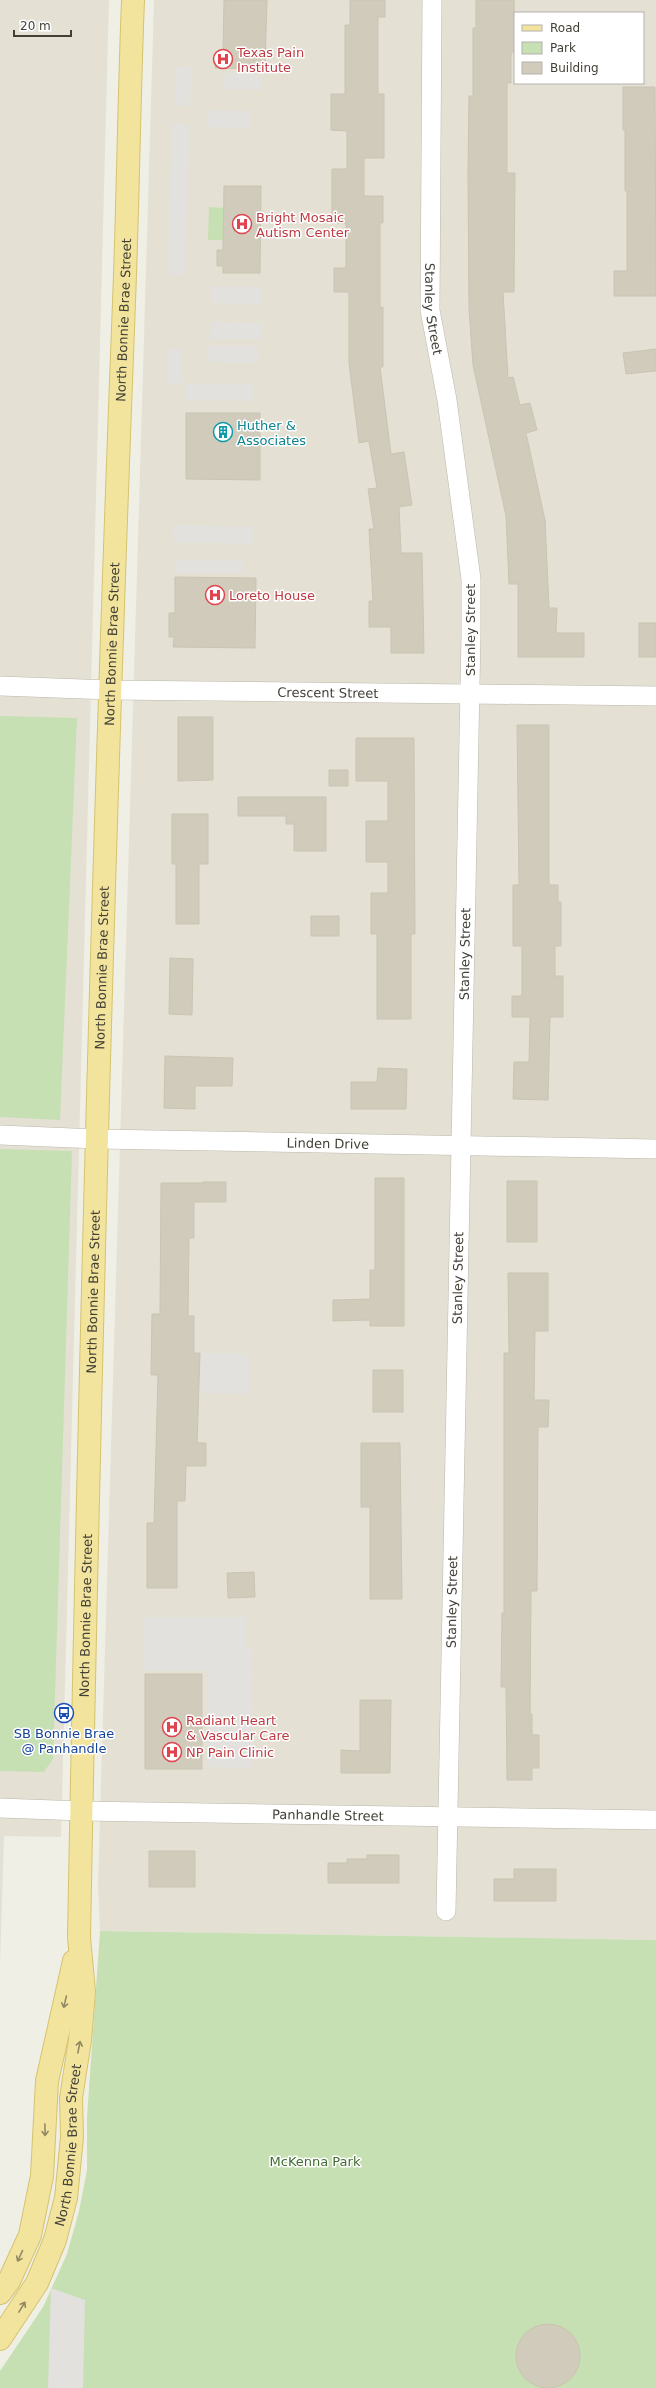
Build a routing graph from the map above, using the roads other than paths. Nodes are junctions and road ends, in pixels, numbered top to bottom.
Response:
1 (133, 0) edge
2 (432, 0) edge
3 (0, 686) edge
4 (110, 690) junction
5 (470, 695) junction
6 (656, 696) edge
7 (0, 1135) edge
8 (97, 1139) junction
9 (461, 1146) junction
10 (656, 1149) edge
11 (0, 1808) edge
12 (82, 1811) junction
13 (448, 1815) junction
14 (656, 1820) edge
15 (446, 1911) dead end
16 (80, 1937) junction
17 (0, 2293) edge
18 (0, 2339) edge

1 - 4 main road, North Bonnie Brae Street
2 - 5 street, Stanley Street
3 - 4 street, Crescent Street
4 - 5 street, Crescent Street
4 - 8 main road, North Bonnie Brae Street
5 - 6 street, Crescent Street
5 - 9 street, Stanley Street
7 - 8 street, Linden Drive
8 - 9 street, Linden Drive
8 - 12 main road, North Bonnie Brae Street
9 - 10 street, Linden Drive
9 - 13 street, Stanley Street
11 - 12 street, Panhandle Street
12 - 13 street, Panhandle Street
12 - 16 main road, North Bonnie Brae Street
13 - 14 street, Panhandle Street
13 - 15 street, Stanley Street
16 -> 17 main road, North Bonnie Brae Street
18 -> 16 main road, North Bonnie Brae Street

